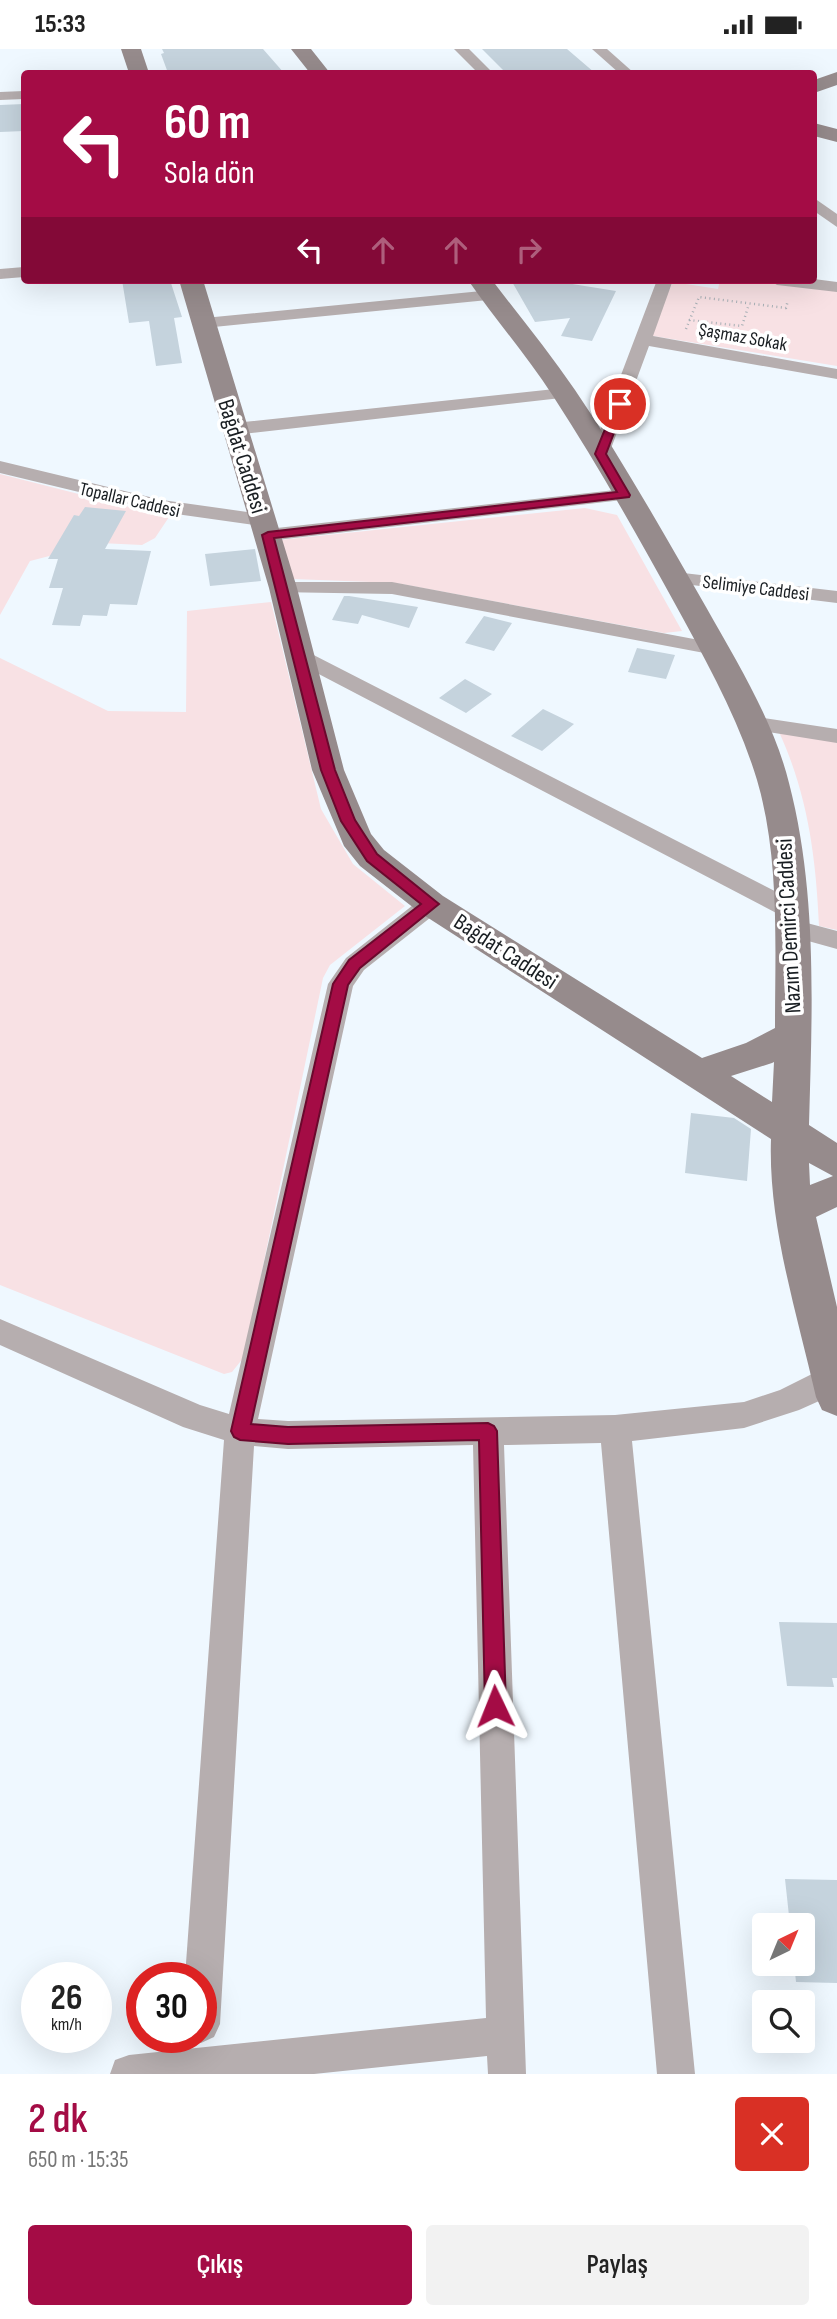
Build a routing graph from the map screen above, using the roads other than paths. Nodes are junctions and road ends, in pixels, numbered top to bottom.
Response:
1 (131, 49) edge
2 (301, 49) edge
3 (461, 49) edge
4 (599, 49) edge
5 (138, 70) edge
6 (318, 70) edge
7 (483, 70) edge
8 (624, 70) edge
9 (837, 78) edge
10 (817, 86) edge
11 (21, 95) edge
12 (0, 96) edge
13 (817, 130) edge
14 (837, 136) edge
15 (817, 146) edge
16 (837, 148) edge
17 (817, 205) edge
18 (837, 222) edge
19 (21, 272) edge
20 (0, 274) edge
21 (192, 284) edge
22 (663, 284) edge
23 (810, 284) edge
24 (837, 287) edge
25 (486, 288) edge
26 (204, 323) junction
27 (642, 339) junction
28 (837, 374) edge
29 (564, 393) junction
30 (234, 429) junction
31 (600, 454) junction
32 (0, 467) edge
33 (624, 495) junction
34 (265, 528) junction
35 (675, 578) junction
36 (283, 588) junction
37 (837, 597) edge
38 (715, 649) junction
39 (298, 655) junction
40 (751, 723) junction
41 (837, 736) edge
42 (431, 904) junction
43 (792, 919) junction
44 (837, 940) edge
45 (793, 1035) junction
46 (696, 1074) junction
47 (790, 1134) junction
48 (837, 1163) edge
49 (837, 1190) edge
50 (795, 1209) junction
51 (0, 1332) edge
52 (836, 1385) edge
53 (615, 1429) junction
54 (240, 1431) junction
55 (488, 1431) junction
56 (205, 1962) edge
57 (505, 2035) junction
58 (217, 2050) edge
59 (194, 2053) edge
60 (130, 2074) edge
61 (507, 2074) edge
62 (676, 2074) edge

1 - 5 main road
2 - 6 main road
3 - 7 street
4 - 8 street
9 - 10 main road
11 - 12 street
13 - 14 main road
15 - 16 main road
17 - 18 street
19 - 20 street
21 - 26 main road, Bağdat Caddesi
22 - 27 street
23 - 24 street
25 - 26 street
25 - 29 main road, Nazım Demirci Caddesi
26 - 30 main road, Bağdat Caddesi
27 - 28 street, Şaşmaz Sokak
27 - 31 street
29 - 30 street
29 - 31 main road, Nazım Demirci Caddesi
30 - 34 main road, Bağdat Caddesi
31 - 33 main road, Nazım Demirci Caddesi
32 - 34 street, Topallar Caddesi
33 - 34 street, Topallar Caddesi
33 - 35 main road, Nazım Demirci Caddesi
34 - 36 main road, Bağdat Caddesi
35 - 37 street, Selimiye Caddesi
35 - 38 main road, Nazım Demirci Caddesi
36 - 38 street
36 - 39 main road, Bağdat Caddesi
38 - 40 main road, Nazım Demirci Caddesi
39 - 42 main road, Bağdat Caddesi
39 - 43 street
40 - 41 street
40 - 43 main road, Nazım Demirci Caddesi
42 - 46 main road, Bağdat Caddesi
42 - 54 street
43 - 44 street
43 - 45 main road, Nazım Demirci Caddesi
45 - 46 main road
45 - 47 main road, Nazım Demirci Caddesi
46 - 47 main road, Bağdat Caddesi
47 - 48 main road, Bağdat Caddesi
47 - 50 main road, Nazım Demirci Caddesi
49 - 50 main road
50 - 52 main road, Nazım Demirci Caddesi
51 - 54 street
52 - 53 street
53 - 55 street
53 - 62 street
54 - 55 street
54 - 56 street
55 - 57 street
57 - 58 street
57 - 61 street
59 - 60 street

